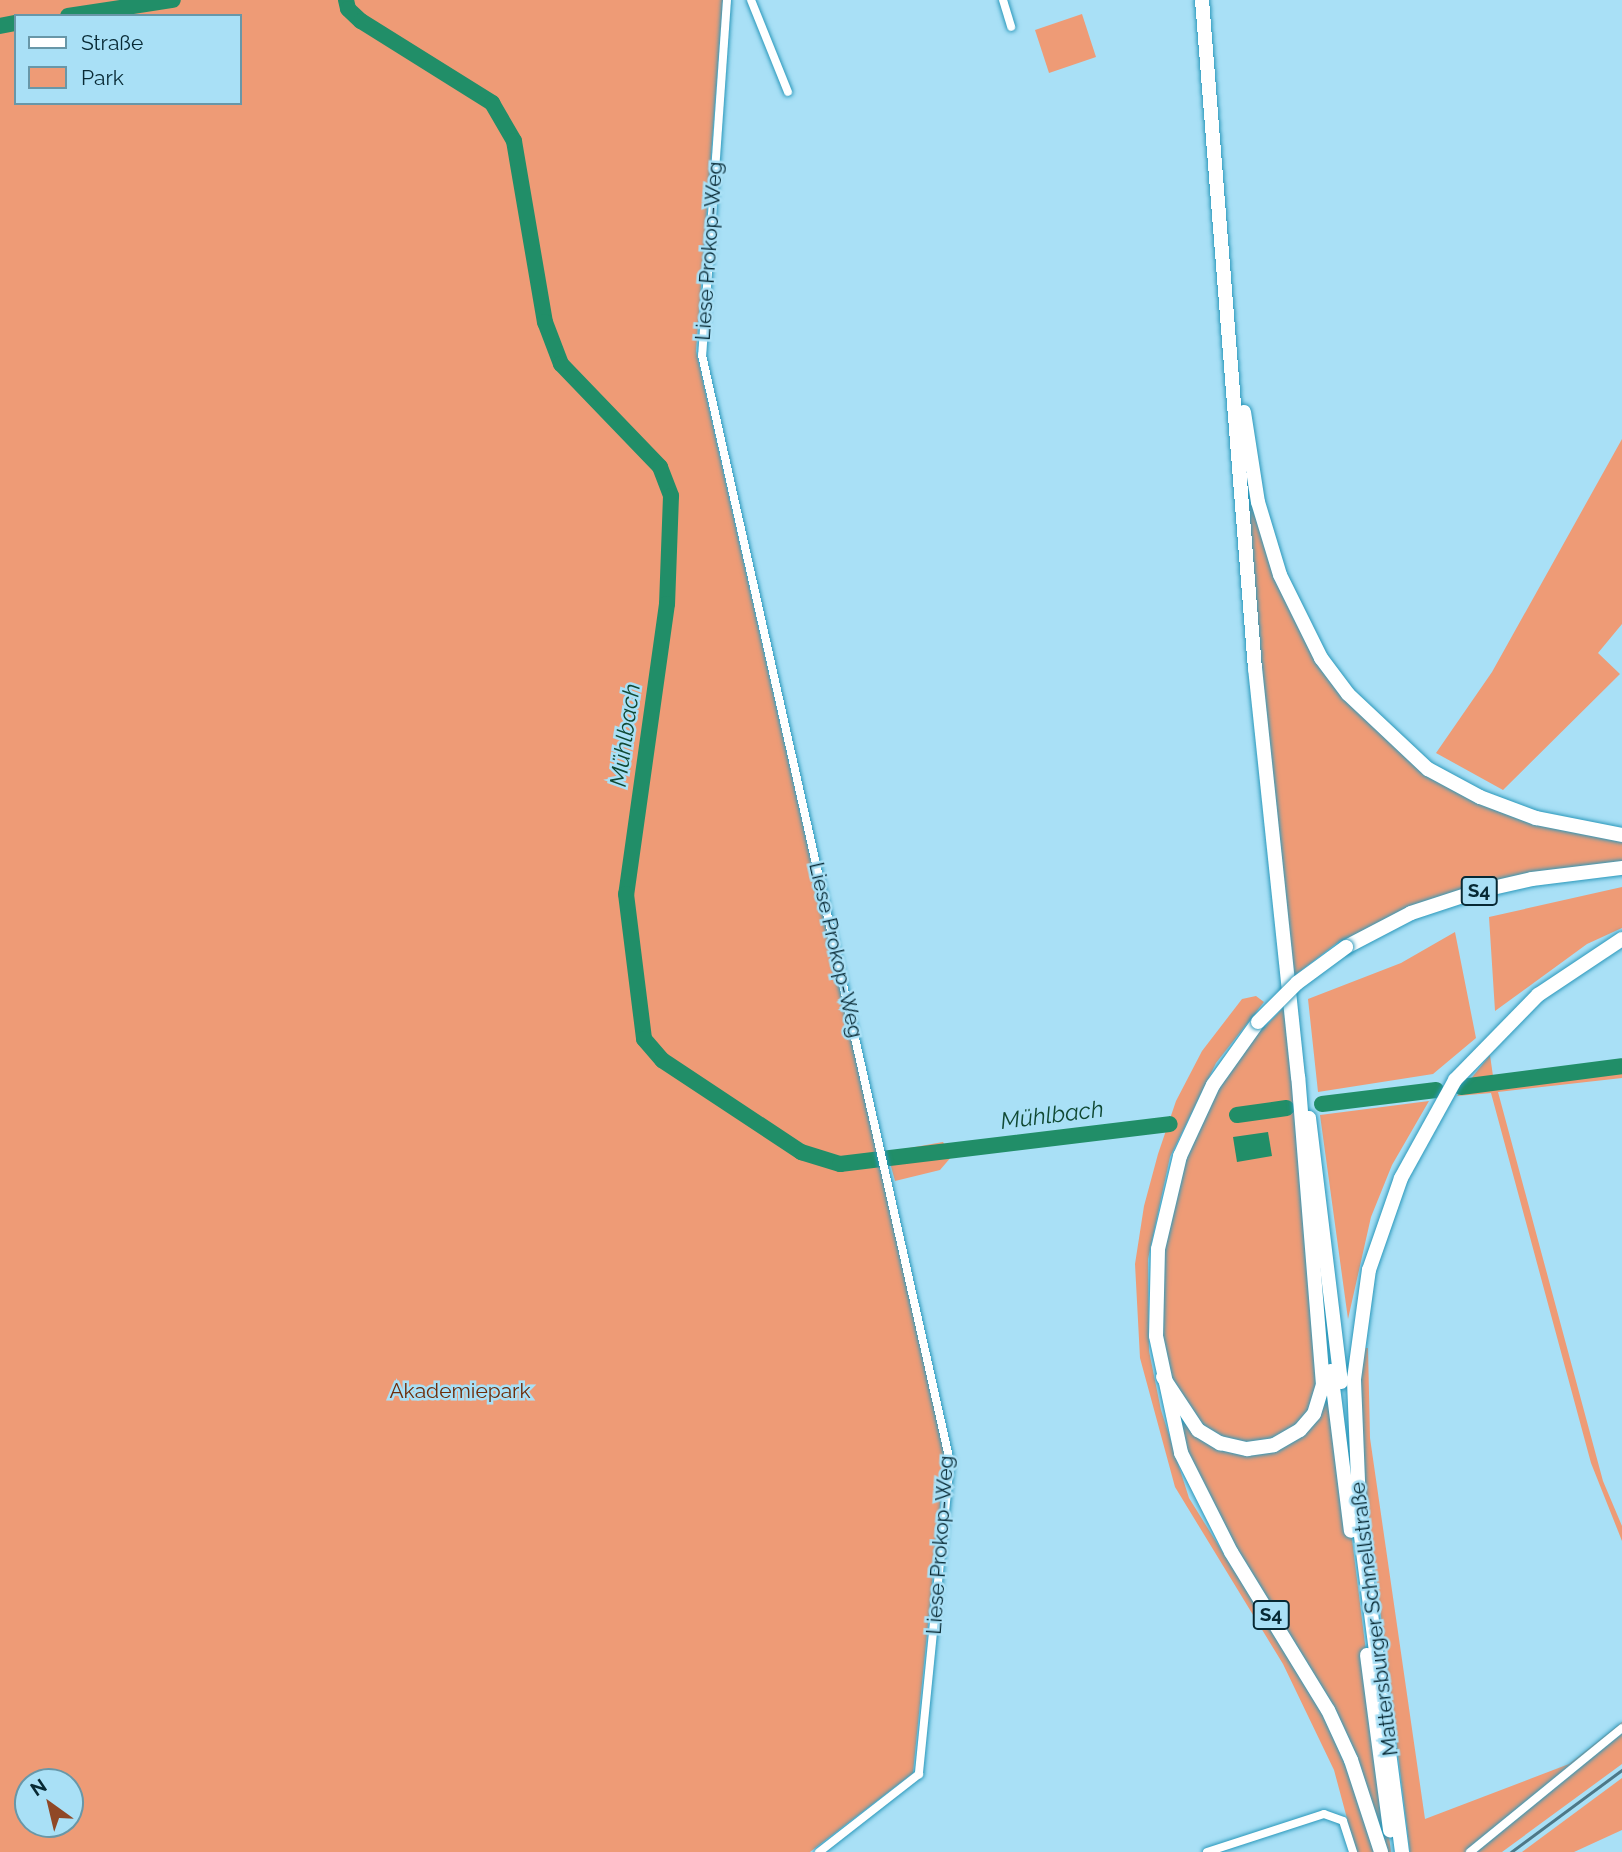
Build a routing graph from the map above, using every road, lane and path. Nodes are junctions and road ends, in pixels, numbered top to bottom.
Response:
1 (727, 0) edge
2 (751, 0) edge
3 (1003, 0) edge
4 (1202, 0) edge
5 (1011, 27) dead end
6 (788, 92) dead end
7 (1220, 201) junction
8 (1622, 835) edge
9 (1622, 868) edge
10 (1622, 939) edge
11 (1298, 1077) junction
12 (1304, 1168) junction
13 (1163, 1377) junction
14 (1360, 1530) junction
15 (1622, 1728) edge
16 (819, 1852) edge
17 (1207, 1852) edge
18 (1353, 1852) edge
19 (1381, 1852) edge
20 (1393, 1852) edge
21 (1402, 1852) edge
22 (1470, 1852) edge

1 - 16 street, Liese Prokop-Weg
2 - 6 street
3 - 5 street
4 - 7 highway
7 - 8 highway
7 - 11 highway
9 - 13 highway, Mattersburger Schnellstraße / S4, bridge
10 - 14 highway, Mattersburger Schnellstraße
11 - 12 highway
11 - 14 highway
12 - 13 highway
12 - 20 highway
13 - 19 highway, Mattersburger Schnellstraße / S4
14 - 21 highway, Mattersburger Schnellstraße
15 - 22 street
17 - 18 street

